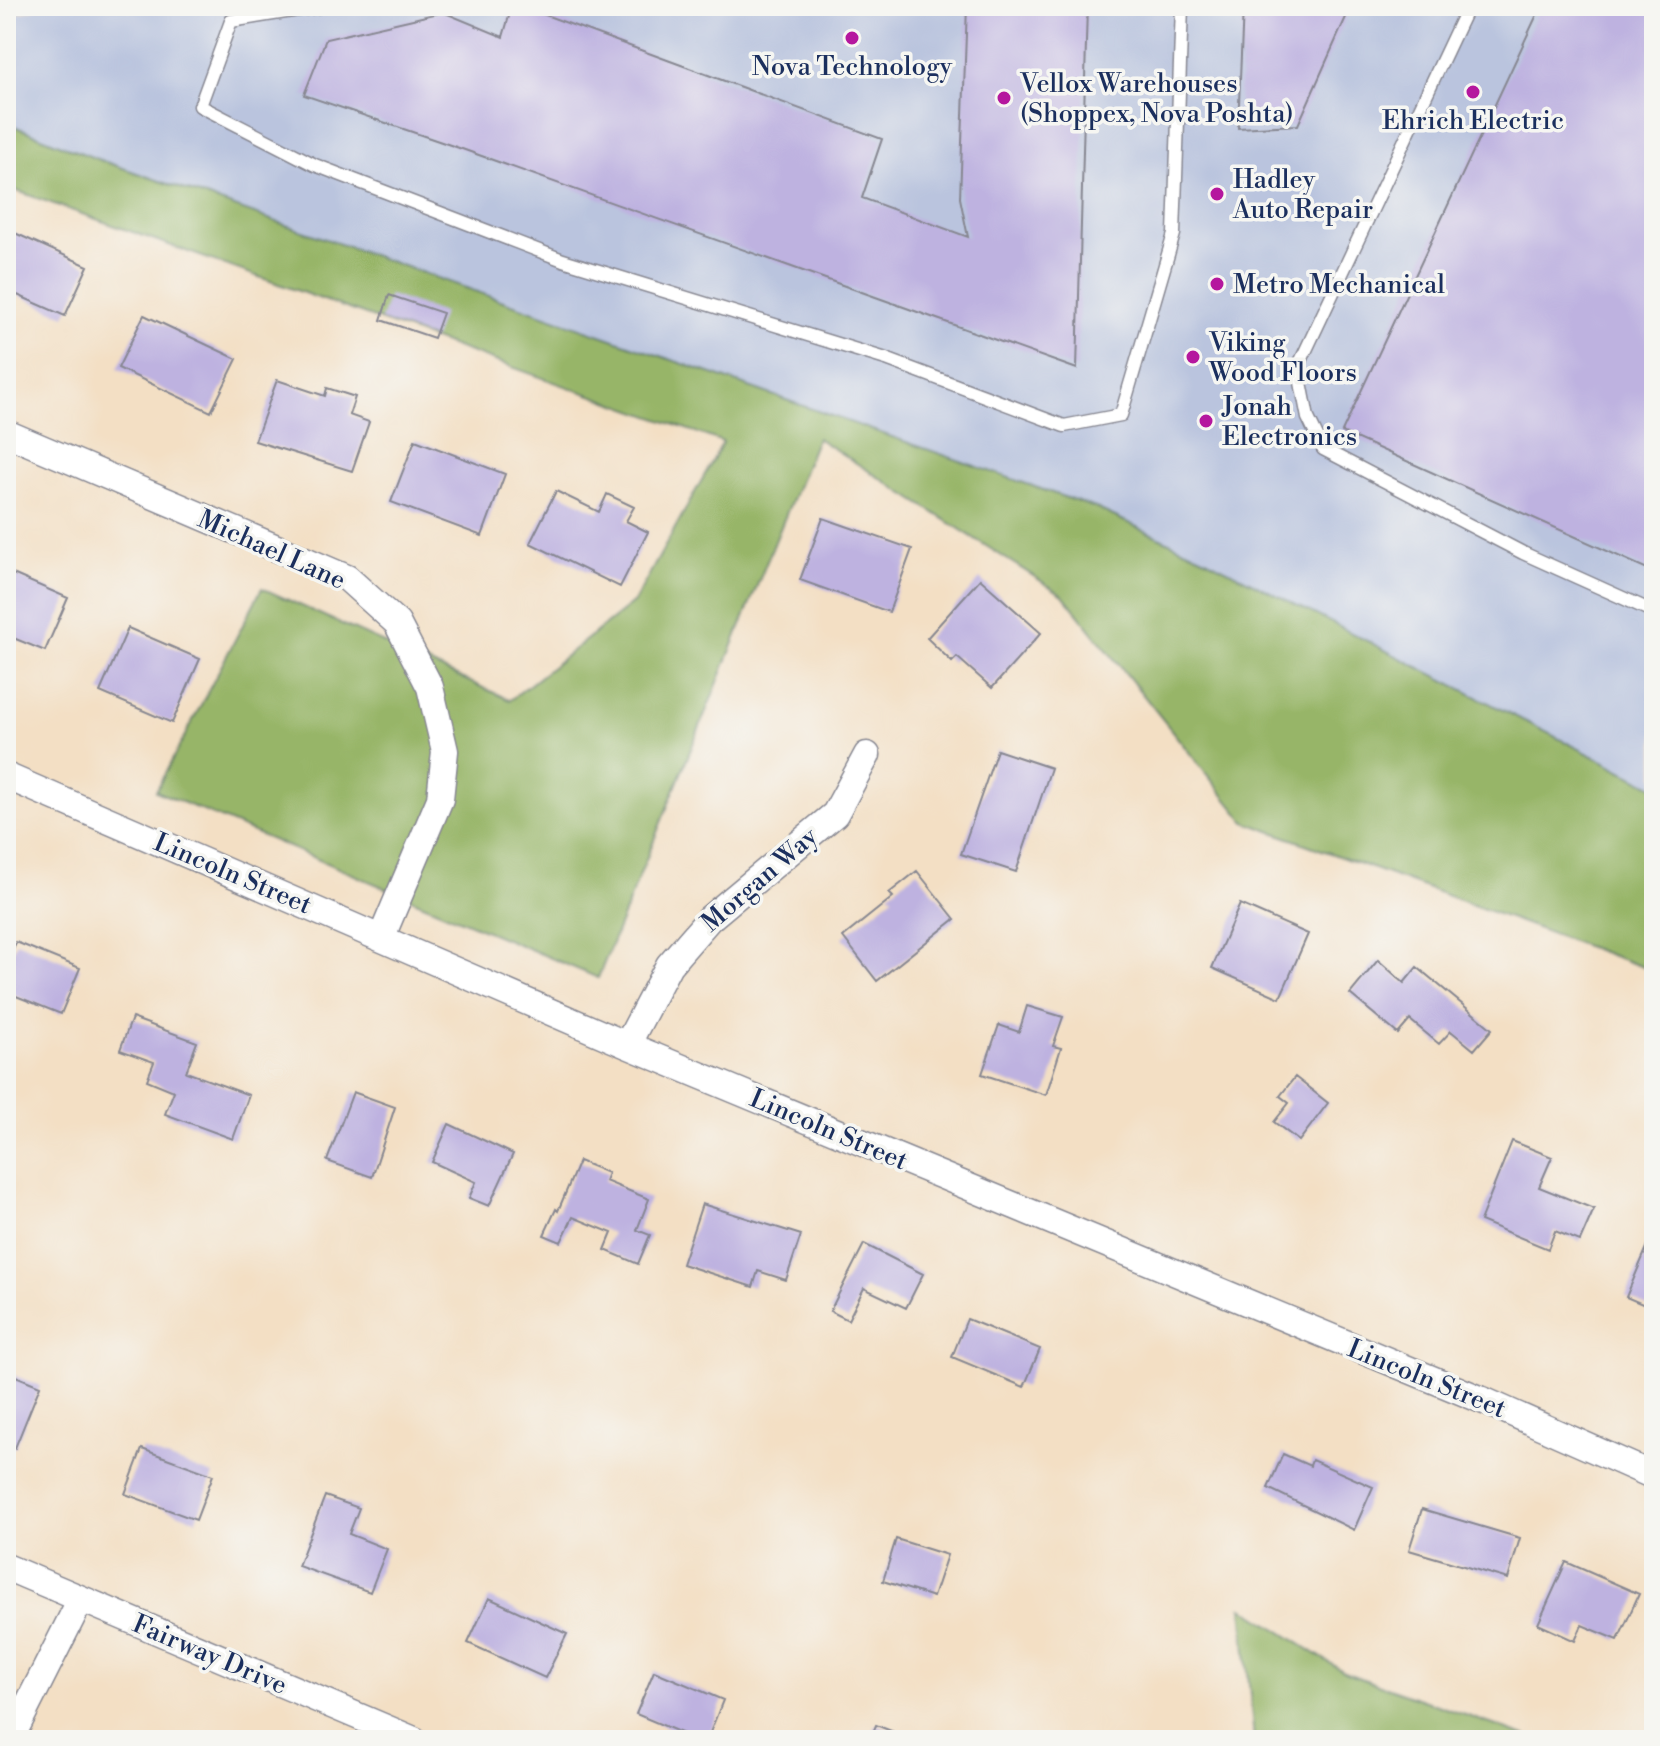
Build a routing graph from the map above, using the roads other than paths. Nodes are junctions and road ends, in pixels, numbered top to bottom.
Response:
1 (323, 6) edge
2 (1182, 6) edge
3 (1468, 6) edge
4 (6, 433) edge
5 (1654, 612) edge
6 (867, 755) dead end
7 (6, 776) edge
8 (382, 936) junction
9 (627, 1045) junction
10 (1654, 1476) edge
11 (6, 1567) edge
12 (81, 1599) junction
13 (10, 1740) edge
14 (414, 1740) edge

1 - 2 lane
3 - 5 lane
4 - 8 street, Michael Lane
6 - 9 street, Morgan Way
7 - 8 street, Lincoln Street
8 - 9 street, Lincoln Street
9 - 10 street, Lincoln Street
11 - 12 street, Fairway Drive
12 - 13 street
12 - 14 street, Fairway Drive

